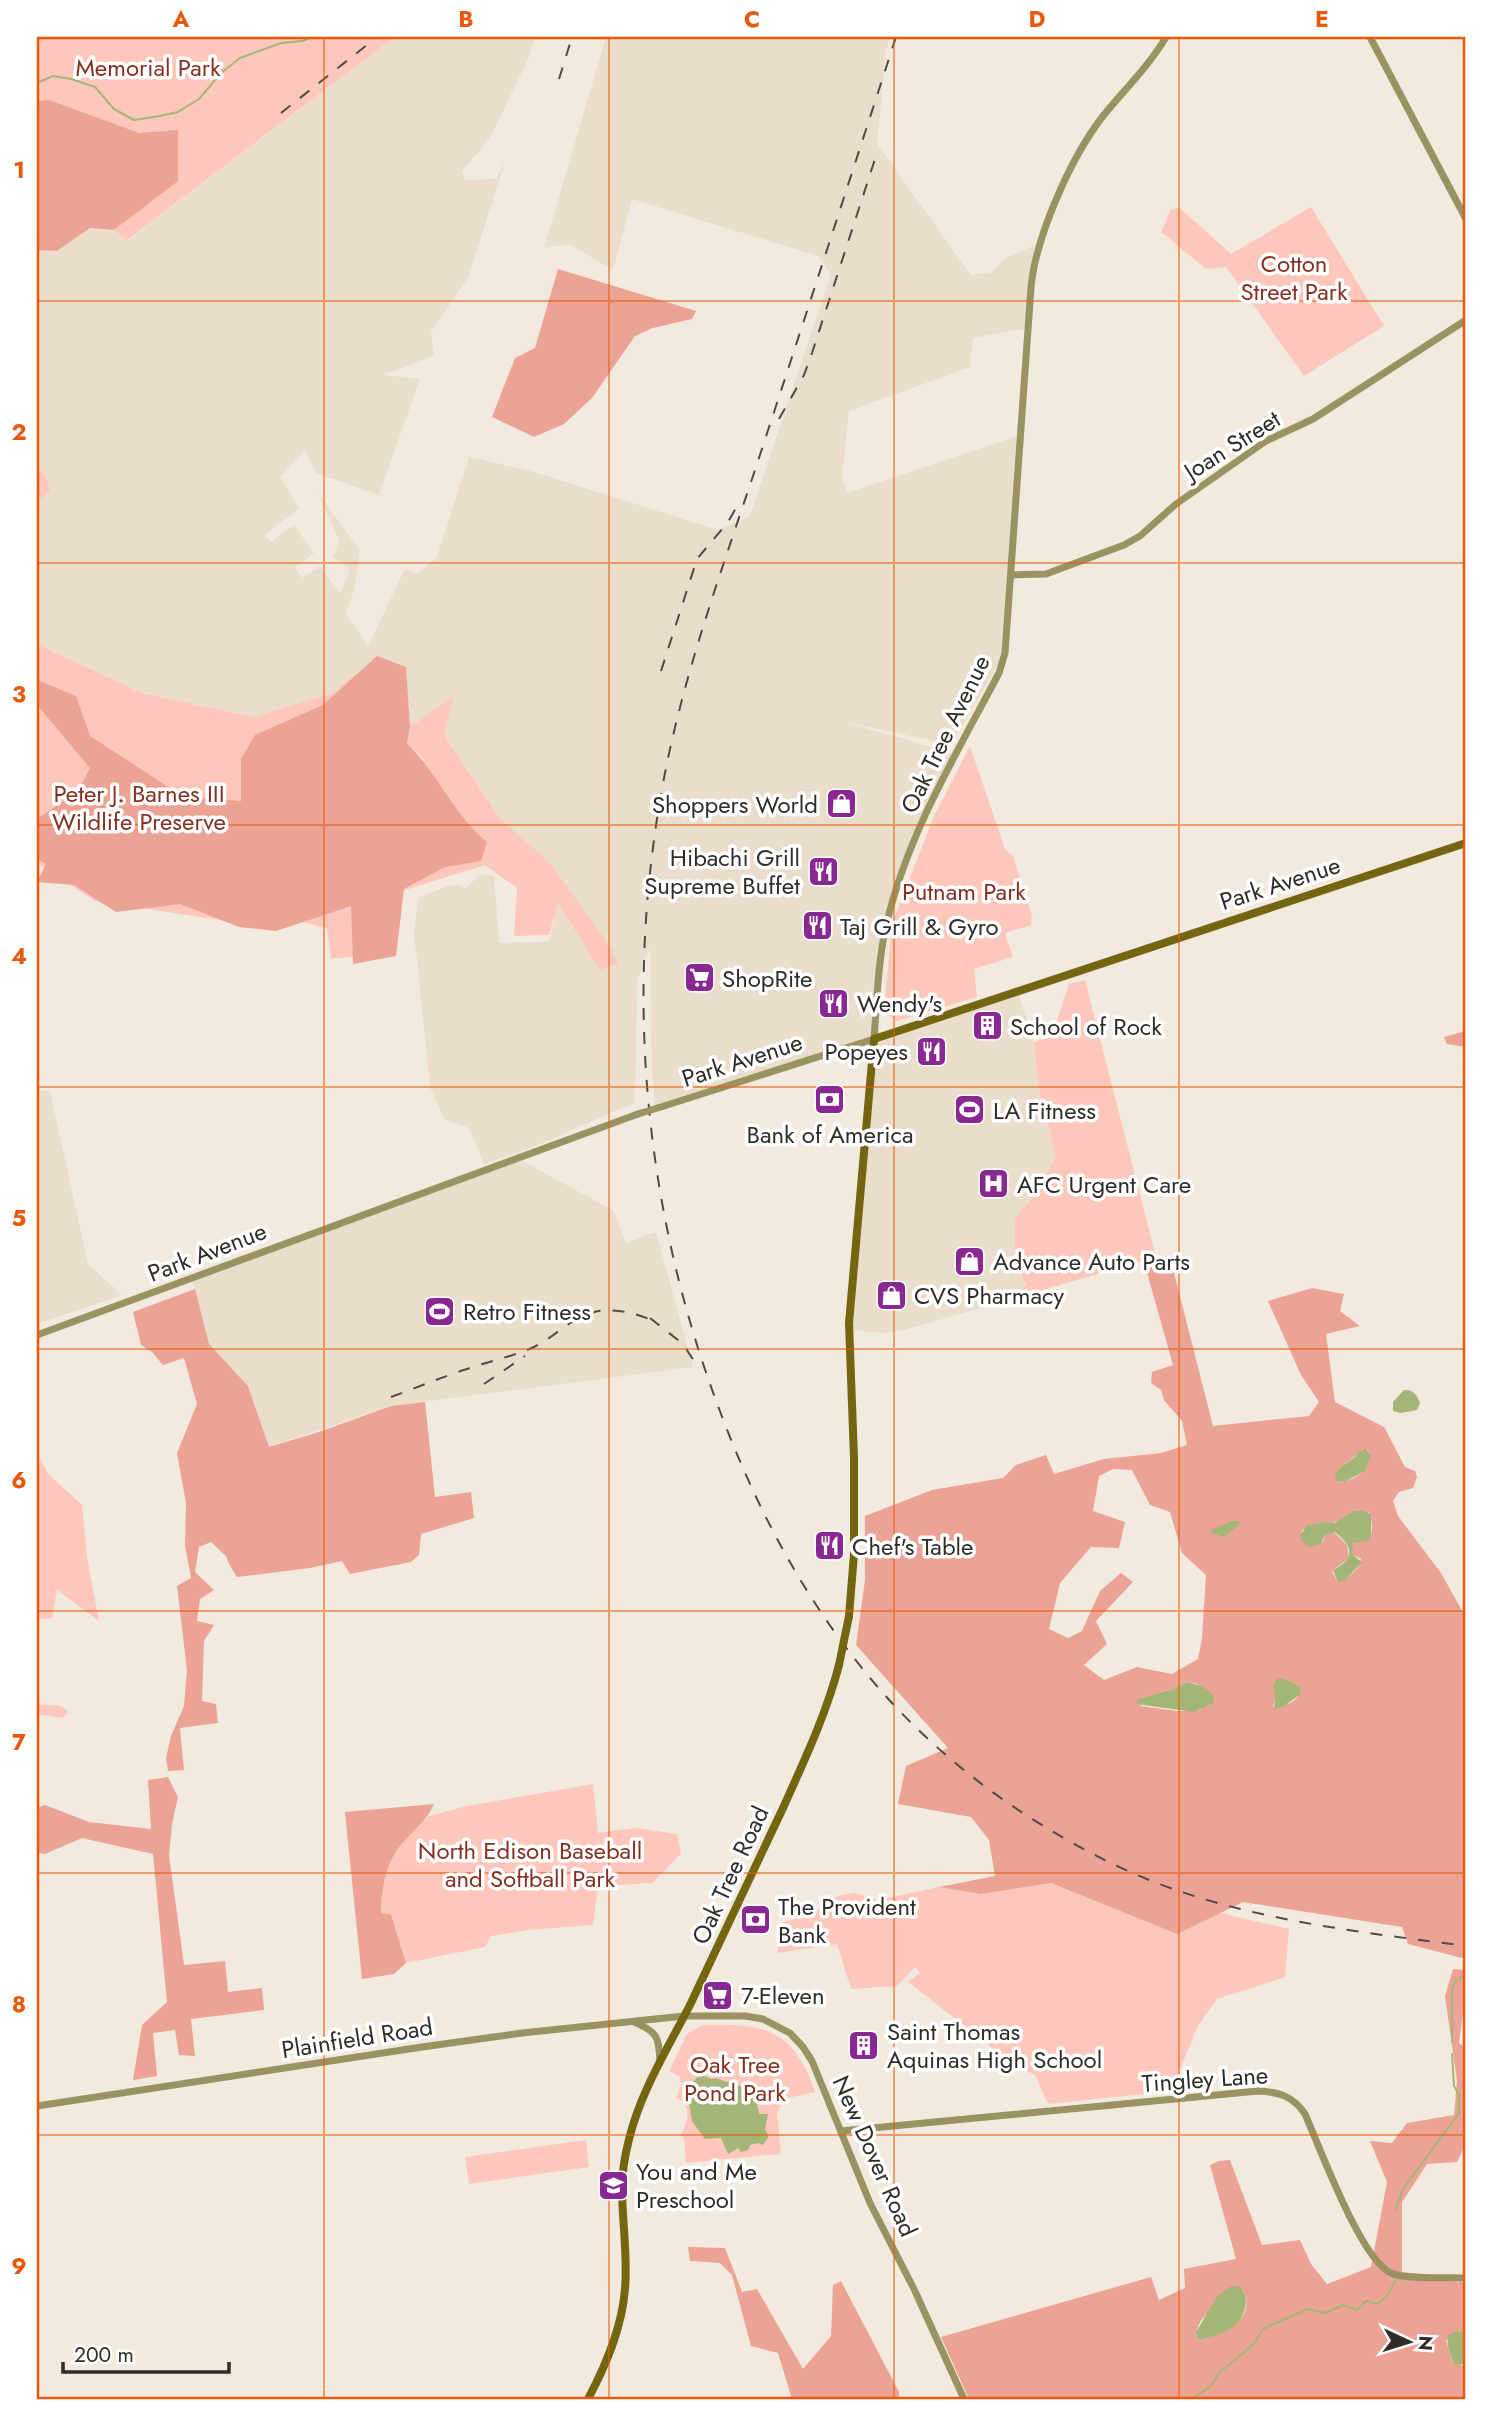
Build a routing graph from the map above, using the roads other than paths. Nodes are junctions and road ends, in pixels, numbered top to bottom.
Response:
1 (1166, 37) edge
2 (1370, 37) edge
3 (1466, 219) edge
4 (1466, 320) edge
5 (1011, 575) junction
6 (1466, 843) edge
7 (874, 1039) junction
8 (37, 1335) edge
9 (849, 1353) joint
10 (684, 2016) junction
11 (633, 2022) junction
12 (660, 2065) junction
13 (37, 2106) edge
14 (841, 2131) junction
15 (1466, 2278) edge
16 (589, 2399) edge
17 (964, 2399) edge

1 - 5 street, Oak Tree Avenue
2 - 3 street
4 - 5 street, Joan Street
5 - 7 street, Oak Tree Avenue
6 - 7 main road, Park Avenue
7 - 8 street, Park Avenue, bridge
7 - 9 main road, Oak Tree Avenue
9 - 10 main road, Oak Tree Road, bridge
10 - 11 street, Plainfield Road
10 - 12 main road, Oak Tree Road
10 - 14 street, New Dover Road
11 - 12 street
11 - 13 street, Plainfield Road
12 - 16 main road, Oak Tree Road
14 - 15 street, Tingley Lane
14 - 17 street, New Dover Road

